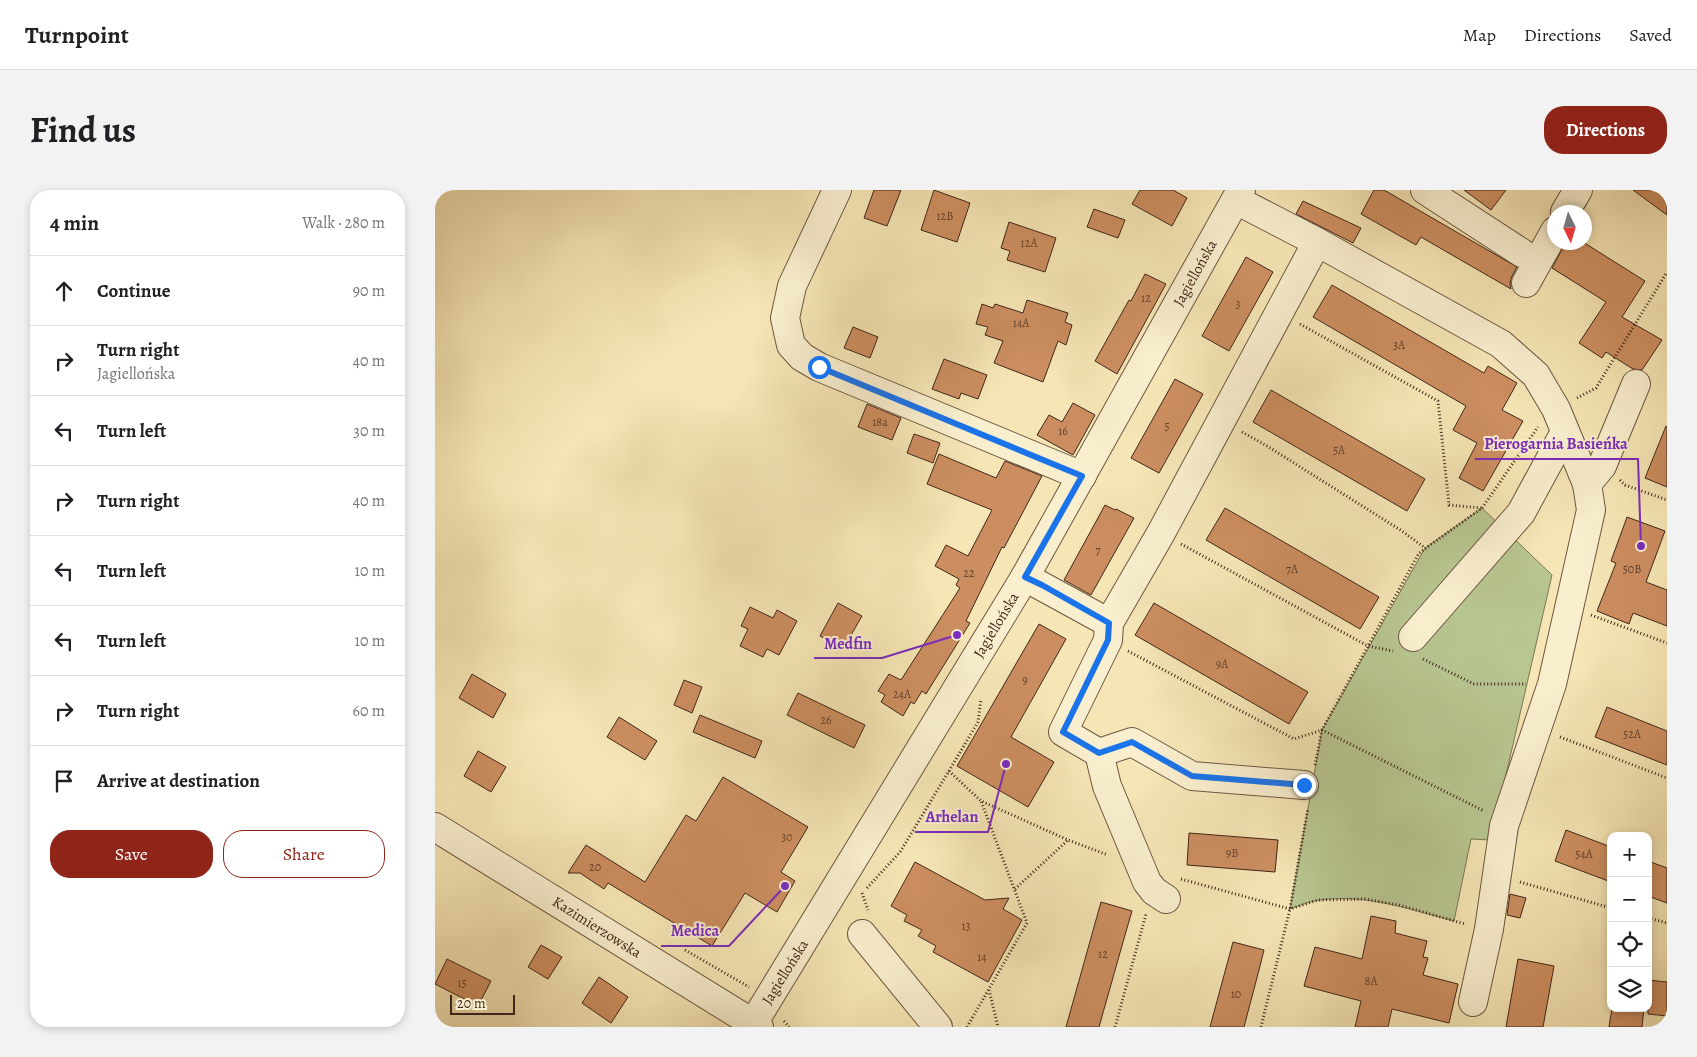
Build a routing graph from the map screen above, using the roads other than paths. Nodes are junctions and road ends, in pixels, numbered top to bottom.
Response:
1 (837, 190) edge
2 (1425, 190) edge
3 (1578, 190) edge
4 (1239, 195) edge
5 (1569, 205) edge
6 (1317, 242) junction
7 (1547, 245) edge
8 (1522, 253) dead end
9 (1526, 283) dead end
10 (1637, 384) dead end
11 (1565, 432) junction
12 (1594, 475) junction
13 (1082, 476) junction
14 (1025, 577) junction
15 (1109, 632) junction
16 (1410, 648) road end
17 (1099, 753) junction
18 (1304, 785) dead end
19 (435, 827) edge
20 (1157, 903) road end
21 (862, 934) dead end
22 (1473, 1002) dead end
23 (755, 1026) edge
24 (938, 1027) edge

1 - 13 street
2 - 8 street
3 - 5 street
4 - 6 street
4 - 13 street, Jagiellońska
6 - 11 street
6 - 15 street
7 - 9 street
10 - 12 street
11 - 12 street
11 - 16 street
12 - 22 street
13 - 14 street, Jagiellońska
14 - 15 street
14 - 23 street, Jagiellońska
15 - 17 street
17 - 18 street
17 - 20 street
19 - 23 street, Kazimierzowska
21 - 24 street

